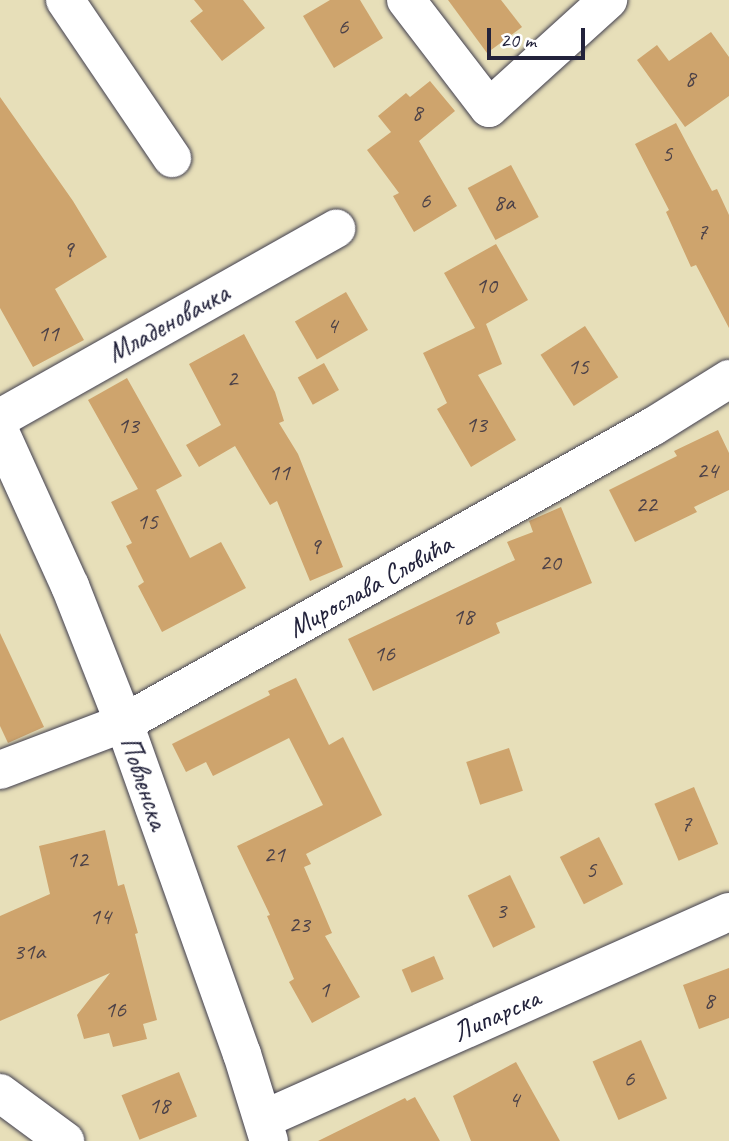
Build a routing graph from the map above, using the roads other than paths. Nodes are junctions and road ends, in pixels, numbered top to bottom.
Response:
1 (65, 0) edge
2 (405, 0) edge
3 (608, 0) edge
4 (172, 158) dead end
5 (336, 229) dead end
6 (729, 379) edge
7 (0, 418) edge
8 (0, 432) edge
9 (124, 723) junction
10 (0, 770) edge
11 (729, 912) edge
12 (0, 1093) edge
13 (266, 1130) edge
14 (65, 1141) edge

1 - 4 street
2 - 3 street
5 - 7 street, Младеновачка
6 - 9 street, Мирослава Словића
8 - 9 street, Повленска
9 - 10 street, Мирослава Словића
9 - 13 street, Повленска
11 - 13 street, Липарска
12 - 14 street

